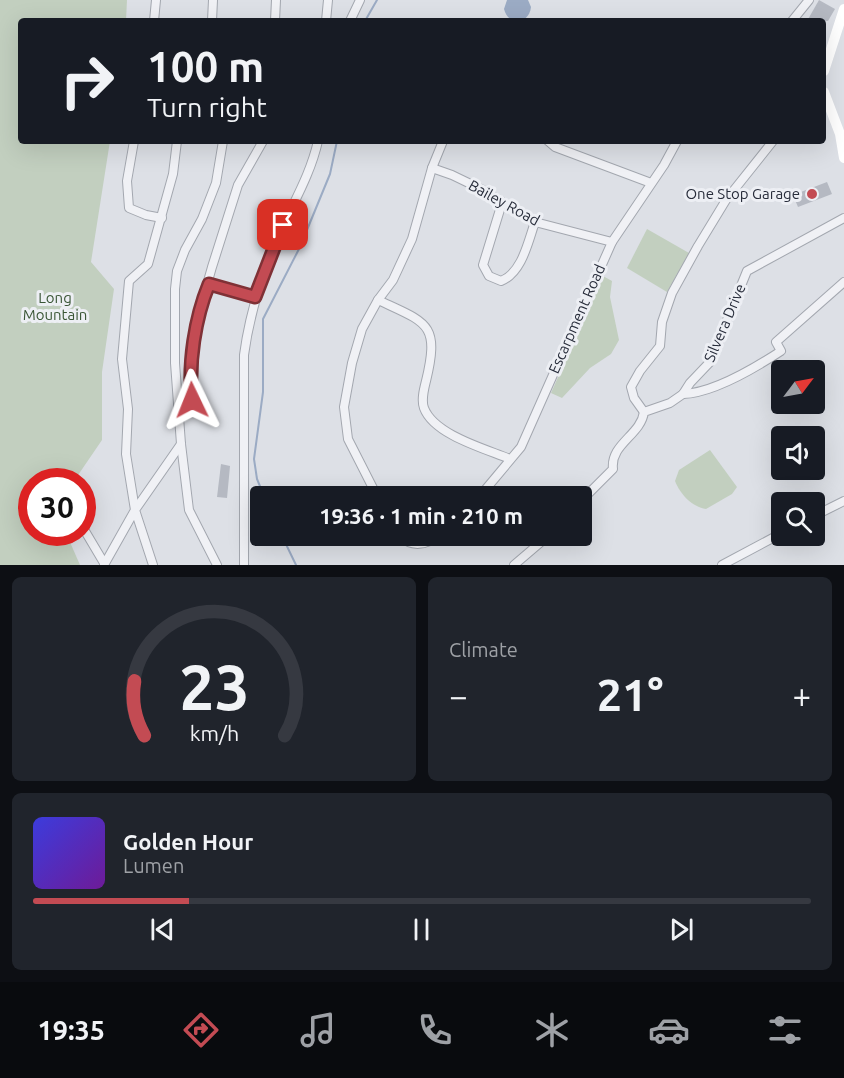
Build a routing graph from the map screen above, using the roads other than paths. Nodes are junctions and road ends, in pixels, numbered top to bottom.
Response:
1 (156, 0) edge
2 (213, 0) edge
3 (276, 0) edge
4 (328, 0) edge
5 (360, 0) edge
6 (809, 0) edge
7 (844, 9) edge
8 (154, 18) edge
9 (212, 18) edge
10 (275, 18) edge
11 (326, 18) edge
12 (351, 18) edge
13 (794, 18) edge
14 (826, 65) edge
15 (826, 97) edge
16 (133, 144) edge
17 (177, 144) edge
18 (222, 144) edge
19 (260, 144) edge
20 (317, 144) edge
21 (442, 144) edge
22 (552, 144) edge
23 (675, 144) edge
24 (771, 144) edge
25 (844, 158) edge
26 (432, 168) junction
27 (651, 183) junction
28 (502, 202) junction
29 (162, 218) junction
30 (844, 218) edge
31 (536, 222) junction
32 (612, 242) junction
33 (844, 282) edge
34 (209, 284) junction
35 (255, 297) junction
36 (378, 300) junction
37 (683, 394) junction
38 (644, 412) junction
39 (180, 417) junction
40 (181, 444) junction
41 (510, 459) junction
42 (371, 486) edge
43 (488, 486) edge
44 (592, 490) edge
45 (844, 501) edge
46 (135, 510) junction
47 (825, 510) edge
48 (771, 539) edge
49 (94, 546) edge
50 (536, 546) edge
51 (104, 564) edge
52 (153, 565) edge
53 (217, 565) edge
54 (243, 565) edge
55 (514, 565) edge
56 (722, 565) edge

1 - 8 street
2 - 9 street
3 - 10 street
4 - 11 street
5 - 12 street
6 - 13 street
7 - 14 street
15 - 25 street
16 - 29 street
17 - 29 street
18 - 39 street
19 - 34 street
20 - 35 street
21 - 26 street
22 - 27 street
23 - 27 street, Escarpment Road
24 - 38 street
26 - 28 street, Bailey Road
26 - 36 street
27 - 32 street, Escarpment Road
28 - 31 street, Bailey Road
28 - 31 street
29 - 46 street
30 - 37 street, Silvera Drive
31 - 32 street, Bailey Road
32 - 41 street, Escarpment Road
33 - 37 street
34 - 35 street
34 - 39 street
35 - 54 street
36 - 41 street
36 - 42 street
37 - 38 street, Silvera Drive
38 - 44 street
39 - 40 street
40 - 46 street
40 - 53 street
41 - 43 street, Escarpment Road
45 - 47 street
46 - 51 street
46 - 52 street
48 - 56 street
49 - 51 street
50 - 55 street

